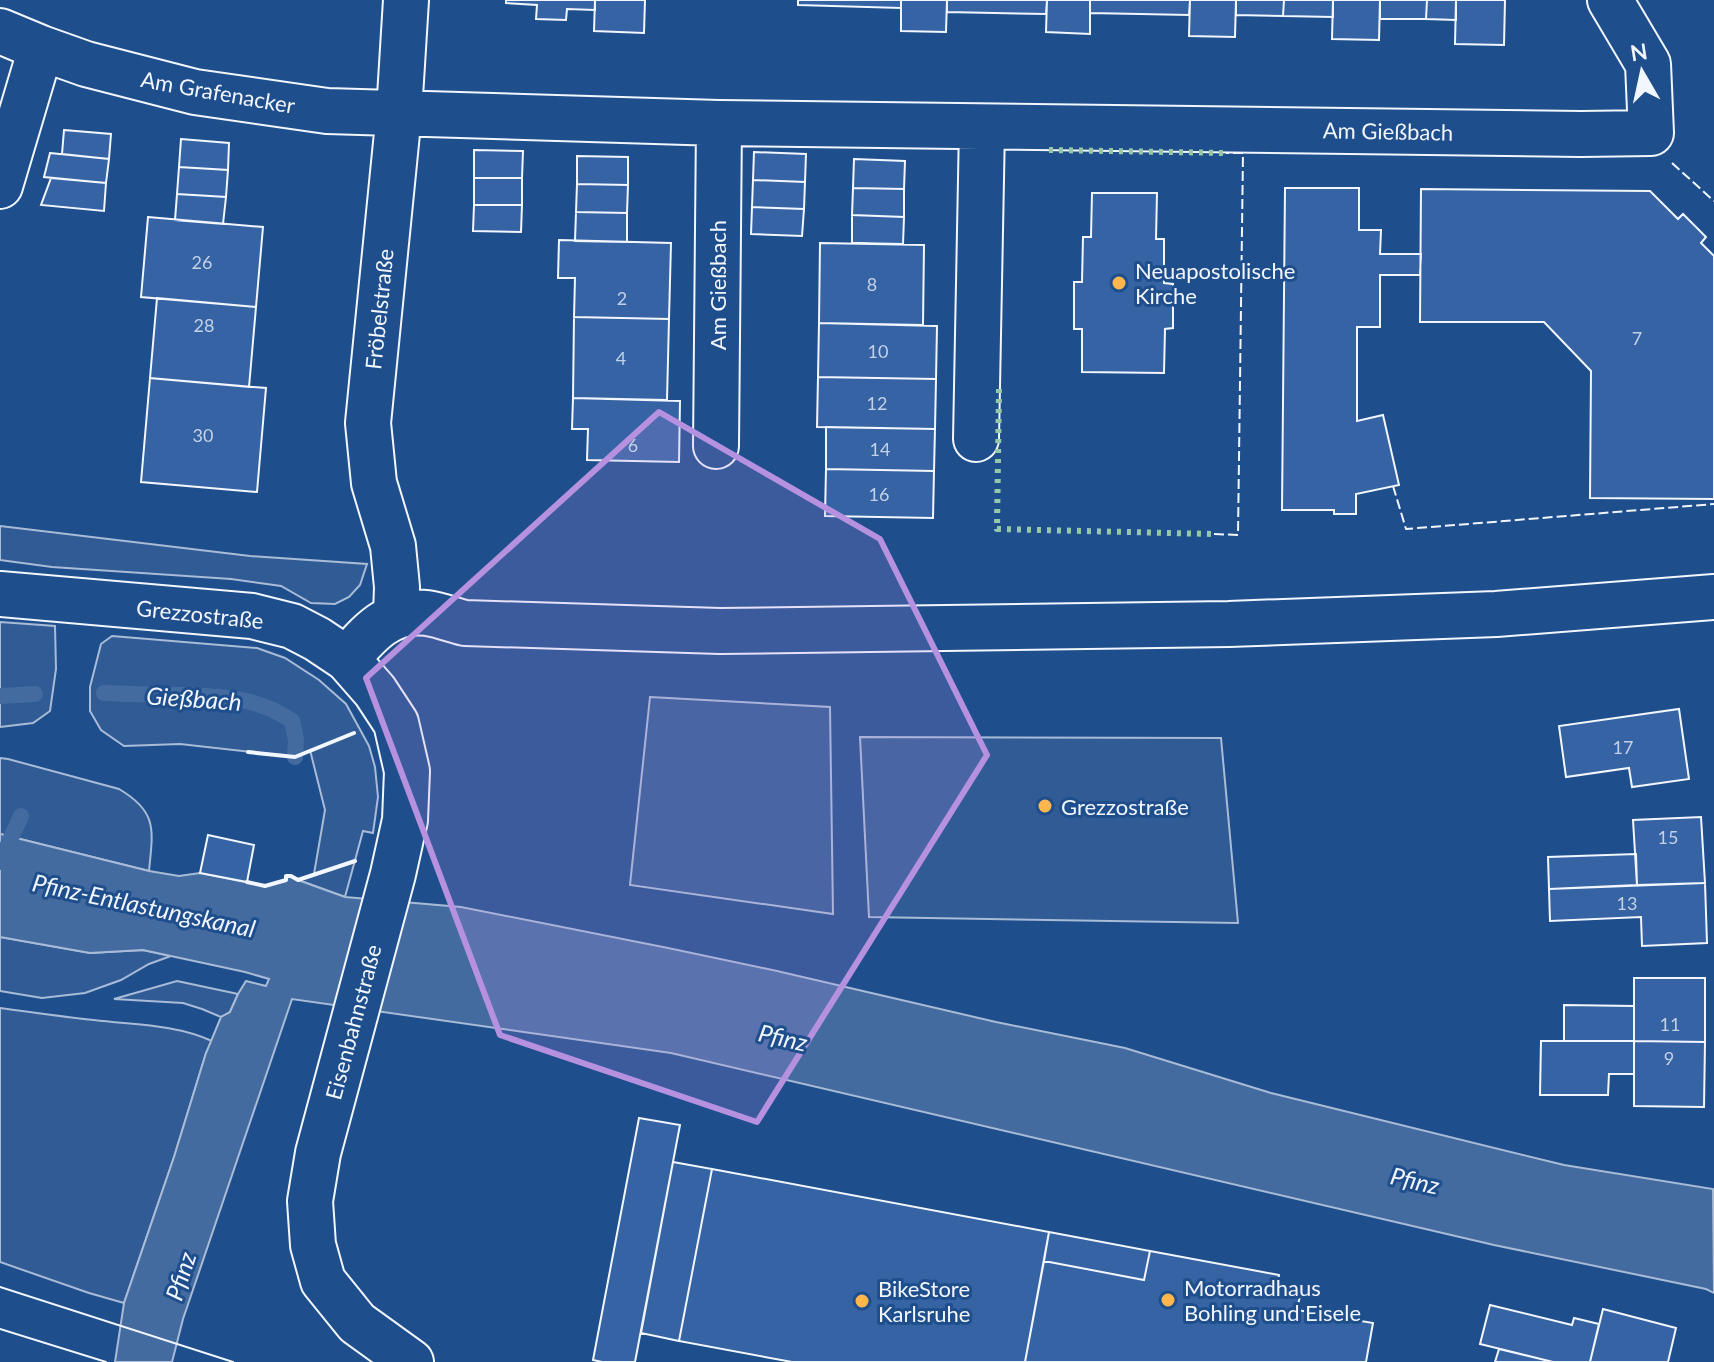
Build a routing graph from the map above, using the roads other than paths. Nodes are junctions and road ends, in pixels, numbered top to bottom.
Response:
1 (406, 0) edge
2 (1610, 0) edge
3 (0, 31) edge
4 (41, 48) junction
5 (399, 113) junction
6 (719, 123) junction
7 (982, 127) junction
8 (0, 186) edge
9 (976, 439) dead end
10 (716, 446) dead end
11 (0, 594) edge
12 (1714, 597) edge
13 (396, 615) junction
14 (347, 659) junction
15 (411, 1362) edge

1 - 5 street, Fröbelstraße
2 - 7 street, Am Gießbach
3 - 4 street, Am Grafenacker
4 - 5 street, Am Grafenacker
4 - 8 street
5 - 6 street, Am Gießbach
5 - 13 street, Fröbelstraße
6 - 7 street, Am Gießbach
6 - 10 street, Am Gießbach
7 - 9 street
11 - 14 street, Grezzostraße
12 - 13 street
13 - 14 street
14 - 15 street, Eisenbahnstraße

